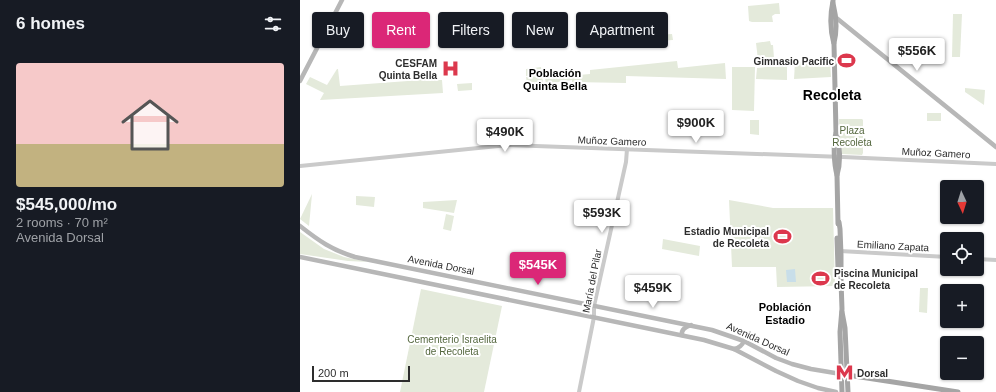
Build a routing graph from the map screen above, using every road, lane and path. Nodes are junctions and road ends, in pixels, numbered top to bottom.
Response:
1 (342, 0) edge
2 (833, 1) edge
3 (833, 16) junction
4 (300, 81) edge
5 (996, 147) edge
6 (627, 149) junction
7 (837, 156) junction
8 (996, 164) edge
9 (300, 166) edge
10 (300, 226) edge
11 (839, 251) junction
12 (300, 257) edge
13 (940, 257) edge
14 (984, 259) edge
15 (996, 260) edge
16 (594, 306) junction
17 (842, 309) junction
18 (594, 317) junction
19 (691, 325) junction
20 (682, 335) junction
21 (744, 340) junction
22 (734, 349) junction
23 (840, 349) junction
24 (847, 355) junction
25 (841, 374) junction
26 (848, 374) junction
27 (579, 392) edge
28 (836, 392) edge
29 (842, 392) edge
30 (848, 392) edge
31 (958, 392) edge

1 - 4 main road
2 - 3 main road
3 - 5 main road
3 - 7 main road
6 - 7 street, Muñoz Gamero
6 - 9 street, Muñoz Gamero
6 - 16 street, María del Pilar
7 - 8 street, Muñoz Gamero
7 - 11 main road
10 - 16 main road, Avenida Dorsal
11 - 13 street, Emiliano Zapata
11 - 17 main road
12 - 18 main road, Avenida Dorsal
14 - 15 street
16 - 18 street, María del Pilar
16 - 19 main road, Avenida Dorsal
17 - 23 main road
17 - 24 main road
18 - 20 main road, Avenida Dorsal
18 - 27 street, María del Pilar
19 - 20 main road
19 - 21 main road, Avenida Dorsal
20 - 22 main road, Avenida Dorsal
21 - 22 main road
21 - 25 main road, Avenida Dorsal
22 - 28 main road, Avenida Dorsal
23 - 24 main road
23 - 25 main road
24 - 26 main road
25 - 26 main road, Avenida Dorsal
25 - 29 main road
26 - 30 main road
26 - 31 main road, Avenida Dorsal

